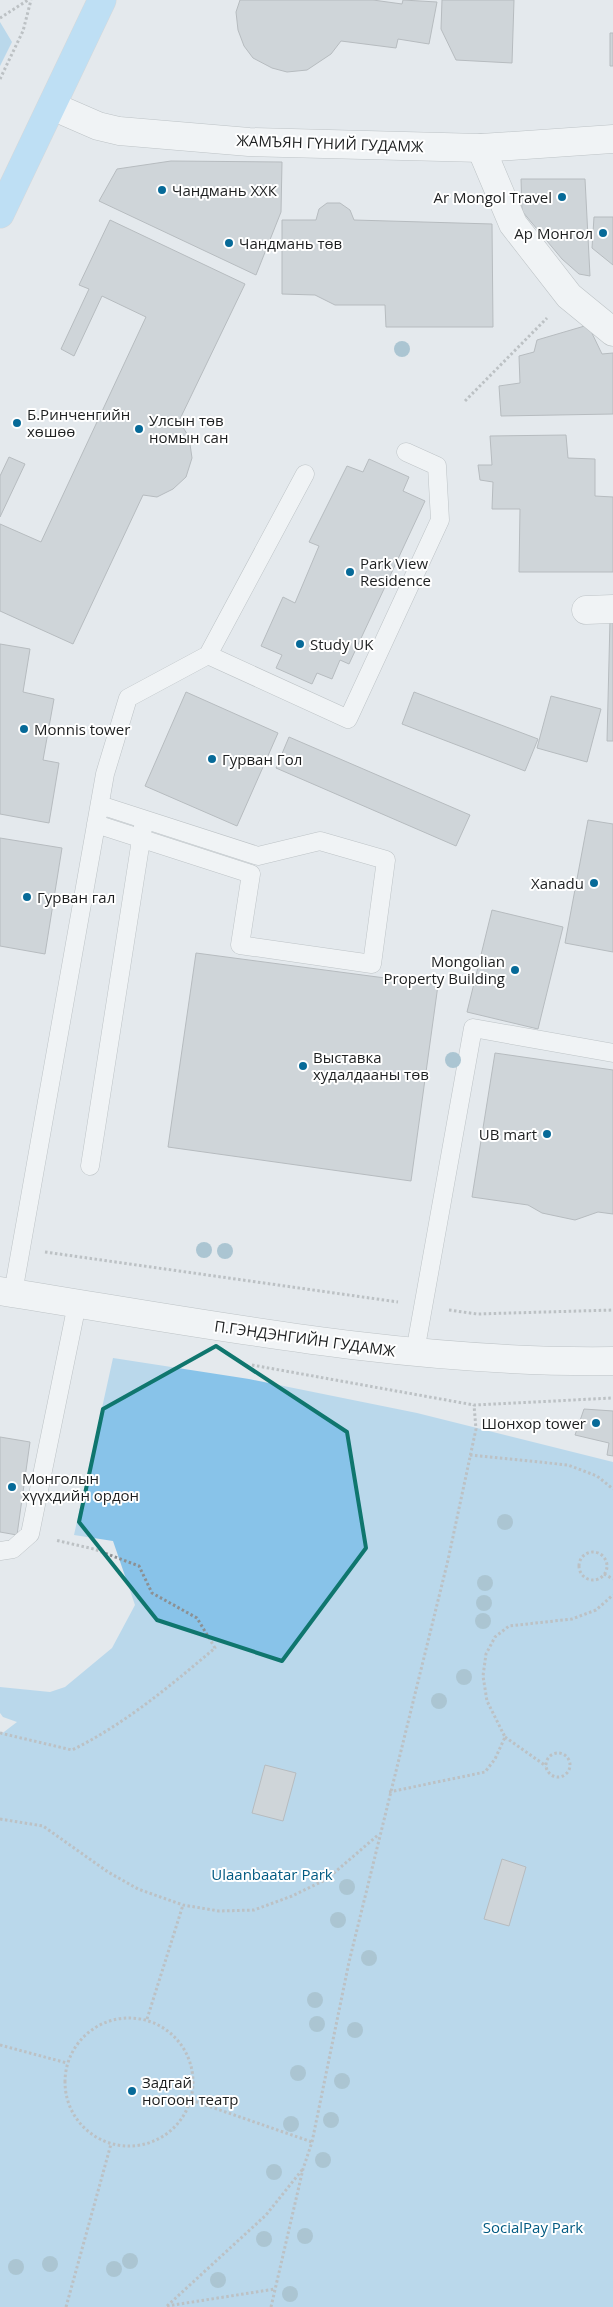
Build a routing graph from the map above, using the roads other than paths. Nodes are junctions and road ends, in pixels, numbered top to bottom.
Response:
1 (102, 0) edge
2 (52, 106) junction
3 (613, 139) edge
4 (481, 148) junction
5 (0, 214) edge
6 (613, 332) edge
7 (406, 452) dead end
8 (305, 474) dead end
9 (613, 609) edge
10 (586, 610) dead end
11 (208, 655) junction
12 (100, 805) junction
13 (145, 819) junction
14 (96, 824) junction
15 (141, 839) junction
16 (613, 1053) edge
17 (90, 1166) dead end
18 (7, 1292) edge
19 (77, 1304) junction
20 (415, 1352) junction
21 (613, 1360) edge
22 (0, 1552) edge

1 - 2 highway
2 - 4 street, ЖАМЪЯН ГҮНИЙ ГУДАМЖ
2 - 5 highway
3 - 4 street, ЖАМЪЯН ГҮНИЙ ГУДАМЖ
4 - 6 street
7 - 11 lane
8 - 11 lane
9 - 10 street
11 - 12 lane
12 - 13 lane
12 - 14 lane
13 - 15 lane
13 - 15 lane
14 - 15 lane
14 - 18 lane
15 - 17 lane
16 - 20 lane
18 - 19 street, П.ГЭНДЭНГИЙН ГУДАМЖ
19 - 20 street, П.ГЭНДЭНГИЙН ГУДАМЖ
19 - 22 lane
20 - 21 street, П.ГЭНДЭНГИЙН ГУДАМЖ

